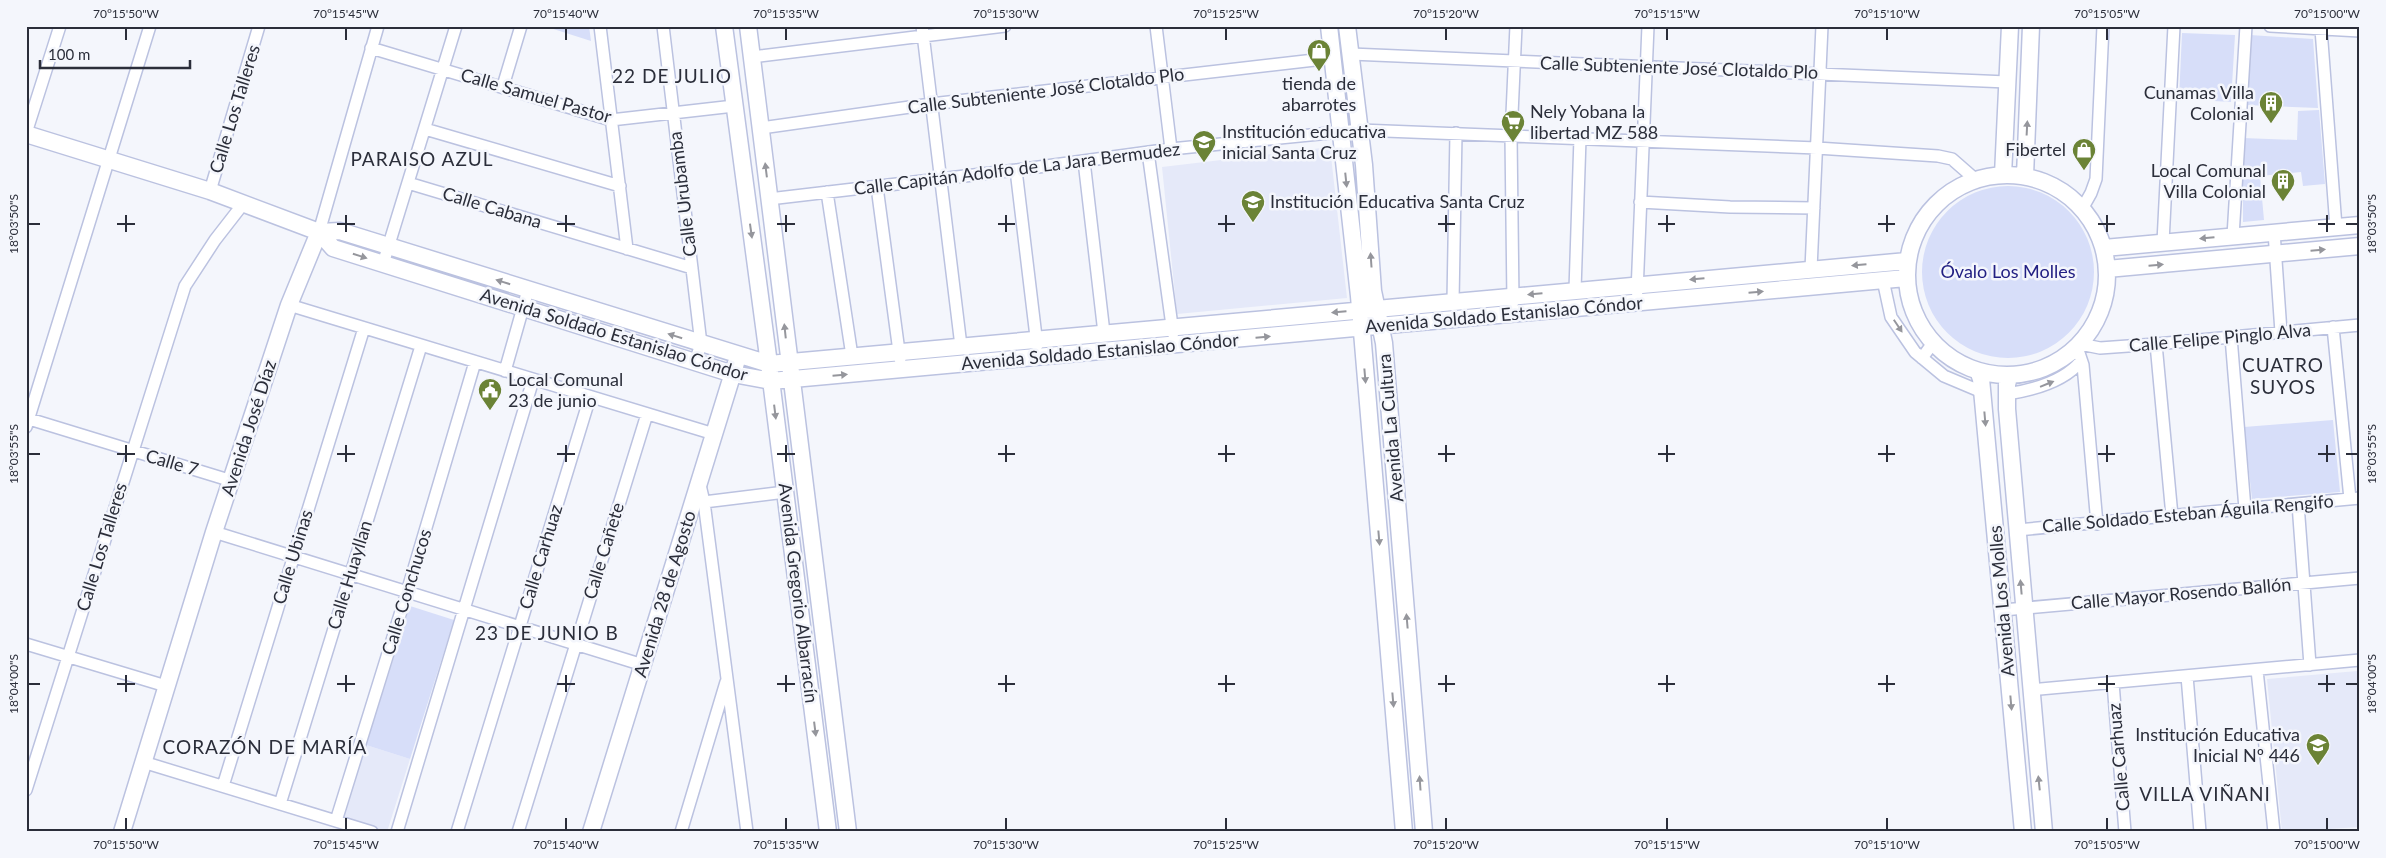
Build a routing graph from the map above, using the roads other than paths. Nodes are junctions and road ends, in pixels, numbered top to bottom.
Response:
1 (60, 26) edge
2 (150, 26) edge
3 (259, 26) edge
4 (378, 26) edge
5 (456, 26) edge
6 (521, 26) edge
7 (600, 26) edge
8 (663, 26) edge
9 (724, 26) edge
10 (748, 26) edge
11 (1005, 26) edge
12 (1156, 26) edge
13 (1329, 26) edge
14 (1348, 26) edge
15 (1516, 26) edge
16 (1648, 26) edge
17 (1822, 26) edge
18 (2010, 26) edge
19 (2031, 26) edge
20 (2103, 26) edge
21 (2174, 26) edge
22 (2246, 26) edge
23 (2270, 26) edge
24 (2320, 29) junction
25 (922, 31) edge
26 (2360, 31) edge
27 (371, 48) junction
28 (1351, 54) junction
29 (752, 57) junction
30 (1332, 58) junction
31 (1515, 61) junction
32 (1646, 67) junction
33 (443, 69) junction
34 (1820, 74) junction
35 (1162, 78) junction
36 (2007, 82) junction
37 (503, 86) junction
38 (931, 104) junction
39 (734, 106) junction
40 (674, 113) junction
41 (611, 120) junction
42 (761, 128) junction
43 (424, 129) junction
44 (1360, 130) junction
45 (1341, 132) junction
46 (26, 133) edge
47 (1456, 133) junction
48 (1511, 136) junction
49 (1580, 138) junction
50 (1643, 141) junction
51 (1816, 148) junction
52 (1171, 149) junction
53 (1148, 152) junction
54 (109, 160) junction
55 (1084, 161) junction
56 (1016, 170) junction
57 (2003, 175) junction
58 (2025, 176) junction
59 (940, 180) junction
60 (1976, 180) junction
61 (408, 183) junction
62 (620, 186) junction
63 (877, 187) junction
64 (210, 191) junction
65 (827, 192) junction
66 (770, 199) junction
67 (1640, 202) junction
68 (243, 204) junction
69 (1814, 208) junction
70 (2082, 209) junction
71 (2360, 225) edge
72 (2336, 227) junction
73 (320, 232) junction
74 (2274, 232) junction
75 (2233, 236) junction
76 (2163, 242) junction
77 (2360, 246) edge
78 (388, 247) junction
79 (2104, 248) junction
80 (627, 249) junction
81 (2275, 254) junction
82 (1908, 260) junction
83 (383, 264) junction
84 (692, 268) junction
85 (1811, 269) junction
86 (2108, 269) junction
87 (1906, 278) junction
88 (1883, 280) junction
89 (1637, 285) junction
90 (528, 290) junction
91 (1575, 290) junction
92 (1513, 296) junction
93 (1453, 301) junction
94 (1636, 303) junction
95 (289, 305) junction
96 (522, 307) junction
97 (1368, 309) junction
98 (1514, 314) junction
99 (2360, 325) edge
100 (1380, 326) junction
101 (1172, 327) junction
102 (364, 328) junction
103 (1361, 328) junction
104 (2333, 328) junction
105 (2281, 332) junction
106 (1104, 333) junction
107 (2231, 337) junction
108 (1036, 339) junction
109 (1933, 343) junction
110 (700, 344) junction
111 (2156, 344) junction
112 (1174, 345) junction
113 (421, 346) junction
114 (960, 346) junction
115 (2079, 351) junction
116 (899, 352) junction
117 (739, 355) junction
118 (852, 356) junction
119 (1038, 358) junction
120 (1922, 358) junction
121 (475, 362) junction
122 (695, 362) junction
123 (789, 362) junction
124 (770, 364) junction
125 (900, 370) junction
126 (505, 371) junction
127 (1978, 371) junction
128 (733, 374) junction
129 (2010, 375) junction
130 (533, 380) junction
131 (792, 380) junction
132 (771, 381) junction
133 (1982, 392) junction
134 (2007, 394) junction
135 (590, 397) junction
136 (647, 414) junction
137 (27, 421) edge
138 (714, 434) junction
139 (132, 451) junction
140 (232, 481) junction
141 (699, 483) junction
142 (785, 492) junction
143 (2355, 499) edge
144 (704, 502) junction
145 (2298, 504) junction
146 (2245, 509) junction
147 (2172, 516) junction
148 (2097, 524) junction
149 (2017, 530) junction
150 (214, 532) junction
151 (294, 557) junction
152 (350, 575) junction
153 (2360, 578) edge
154 (2304, 583) junction
155 (407, 592) junction
156 (2023, 609) junction
157 (2002, 610) junction
158 (464, 611) junction
159 (520, 627) junction
160 (26, 644) edge
161 (576, 644) junction
162 (68, 657) junction
163 (2360, 660) edge
164 (643, 665) junction
165 (2310, 665) junction
166 (1411, 667) junction
167 (1390, 669) junction
168 (2257, 670) junction
169 (2187, 676) junction
170 (727, 678) junction
171 (2112, 683) junction
172 (166, 686) junction
173 (2030, 690) junction
174 (143, 762) junction
175 (223, 786) junction
176 (26, 790) edge
177 (280, 804) junction
178 (336, 821) junction
179 (128, 830) edge
180 (367, 831) edge
181 (397, 832) edge
182 (457, 832) edge
183 (518, 832) edge
184 (591, 832) edge
185 (681, 832) edge
186 (747, 832) edge
187 (828, 832) edge
188 (848, 832) edge
189 (1404, 832) edge
190 (1424, 832) edge
191 (2023, 832) edge
192 (2044, 832) edge
193 (2125, 832) edge
194 (2200, 832) edge
195 (2274, 832) edge

1 - 46 street
2 - 54 street
3 - 64 street, Calle Los Talleres
4 - 27 street, Avenida José Díaz
5 - 33 street
6 - 37 street
7 - 41 street
8 - 40 street, Calle Urubamba
9 - 39 street, Avenida Gregorio Albarracín
10 - 29 street, Avenida Gregorio Albarracín
11 - 25 street
12 - 35 street
13 - 30 street, Avenida La Cultura
14 - 28 street, Avenida La Cultura
15 - 31 street
16 - 32 street
17 - 34 street
18 - 36 street
58 -> 19 street
20 - 70 street
21 - 76 street
22 - 75 street
23 - 24 street
24 - 26 street
24 - 72 street
25 - 29 street
25 - 38 street
27 - 33 street, Calle Samuel Pastor
27 - 73 street, Avenida José Díaz
28 - 31 street, Calle Subteniente José Clotaldo Plo
28 - 44 street, Avenida La Cultura
29 - 42 street, Avenida Gregorio Albarracín
30 - 35 street, Calle Subteniente José Clotaldo Plo
30 - 45 street, Avenida La Cultura
31 - 32 street, Calle Subteniente José Clotaldo Plo
31 - 48 street
32 - 34 street, Calle Subteniente José Clotaldo Plo
32 - 50 street
33 - 37 street, Calle Samuel Pastor
33 - 43 street
34 - 36 street, Calle Subteniente José Clotaldo Plo
34 - 51 street
35 - 38 street, Calle Subteniente José Clotaldo Plo
35 - 52 street
36 - 57 street
37 - 41 street, Calle Samuel Pastor
38 - 42 street, Calle Subteniente José Clotaldo Plo
38 - 59 street
39 - 40 street, Calle Samuel Pastor
39 -> 124 street, Avenida Gregorio Albarracín
40 - 41 street, Calle Samuel Pastor
40 - 84 street, Calle Urubamba
41 - 62 street
66 -> 42 street, Avenida Gregorio Albarracín
43 - 61 street
43 - 62 street
44 - 45 street, Calle Capitán Adolfo de La Jara Bermudez
44 - 47 street, Calle Capitán Adolfo de La Jara Bermudez
97 -> 44 street, Avenida La Cultura
45 - 52 street, Calle Capitán Adolfo de La Jara Bermudez
45 -> 97 street, Avenida La Cultura
46 - 54 street, Avenida Soldado Estanislao Cóndor
47 - 48 street, Calle Capitán Adolfo de La Jara Bermudez
47 - 93 street
48 - 49 street, Calle Capitán Adolfo de La Jara Bermudez
48 - 92 street
49 - 50 street, Calle Capitán Adolfo de La Jara Bermudez
49 - 91 street
50 - 51 street, Calle Capitán Adolfo de La Jara Bermudez
50 - 67 street
51 - 60 street, Calle Capitán Adolfo de La Jara Bermudez
51 - 69 street
52 - 53 street, Calle Capitán Adolfo de La Jara Bermudez
53 - 55 street, Calle Capitán Adolfo de La Jara Bermudez
53 - 101 street
54 - 64 street, Avenida Soldado Estanislao Cóndor
54 - 137 street
55 - 56 street, Calle Capitán Adolfo de La Jara Bermudez
55 - 106 street
56 - 59 street, Calle Capitán Adolfo de La Jara Bermudez
56 - 108 street
57 - 58 street
57 - 60 street
58 - 70 street
59 - 63 street, Calle Capitán Adolfo de La Jara Bermudez
59 - 114 street
60 - 82 street
61 - 78 street
61 - 80 street, Calle Cabana
62 - 80 street
63 - 65 street, Calle Capitán Adolfo de La Jara Bermudez
63 - 116 street
64 - 68 street, Avenida Soldado Estanislao Cóndor
65 - 66 street, Calle Capitán Adolfo de La Jara Bermudez
65 - 118 street
123 -> 66 street, Avenida Gregorio Albarracín
67 - 69 street
67 - 89 street
68 - 73 street, Avenida Soldado Estanislao Cóndor
68 - 139 street, Calle Los Talleres
69 - 85 street
70 - 79 street
71 - 72 street
72 - 74 street
73 - 78 street, Avenida Soldado Estanislao Cóndor
73 -> 83 street, Avenida Soldado Estanislao Cóndor
73 - 95 street, Avenida José Díaz
74 - 75 street
74 - 81 street
75 -> 76 street
76 - 79 street
81 -> 77 street
78 - 83 street
90 -> 78 street, Avenida Soldado Estanislao Cóndor
79 - 86 street
80 - 84 street, Calle Cabana
86 -> 81 street
81 - 105 street
82 -> 85 street, Avenida Soldado Estanislao Cóndor
82 - 87 street
83 - 96 street, Avenida Soldado Estanislao Cóndor
84 - 110 street, Calle Urubamba
85 -> 89 street, Avenida Soldado Estanislao Cóndor
86 - 115 street
87 - 88 street, Avenida Soldado Estanislao Cóndor
87 - 109 street
94 -> 88 street, Avenida Soldado Estanislao Cóndor
88 -> 120 street
89 - 91 street, Avenida Soldado Estanislao Cóndor
89 - 94 street
90 - 96 street
110 -> 90 street, Avenida Soldado Estanislao Cóndor
91 -> 92 street, Avenida Soldado Estanislao Cóndor
92 - 93 street, Avenida Soldado Estanislao Cóndor
92 - 98 street
93 - 97 street, Avenida Soldado Estanislao Cóndor
94 - 98 street, Avenida Soldado Estanislao Cóndor
95 - 102 street
95 - 140 street, Avenida José Díaz
96 - 122 street, Avenida Soldado Estanislao Cóndor
96 - 126 street
97 - 100 street, Avenida La Cultura
97 -> 101 street, Avenida Soldado Estanislao Cóndor
97 - 103 street, Avenida La Cultura
98 - 100 street, Avenida Soldado Estanislao Cóndor
99 - 104 street, Calle Felipe Pinglo Alva
100 - 103 street, Avenida Soldado Estanislao Cóndor
166 -> 100 street, Avenida La Cultura
101 - 106 street, Avenida Soldado Estanislao Cóndor
101 - 112 street
102 - 113 street
102 - 151 street, Calle Ubinas
112 -> 103 street, Avenida Soldado Estanislao Cóndor
103 -> 167 street, Avenida La Cultura
104 - 105 street, Calle Felipe Pinglo Alva
104 - 143 street
105 - 107 street, Calle Felipe Pinglo Alva
106 - 108 street, Avenida Soldado Estanislao Cóndor
107 - 111 street, Calle Felipe Pinglo Alva
107 - 146 street
108 - 114 street, Avenida Soldado Estanislao Cóndor
108 - 119 street
109 - 120 street
109 - 127 street
110 - 117 street, Avenida Soldado Estanislao Cóndor
110 - 122 street, Calle Urubamba
111 - 115 street, Calle Felipe Pinglo Alva
111 - 147 street
112 - 119 street, Avenida Soldado Estanislao Cóndor
113 - 121 street
113 - 152 street, Calle Huayllan
114 - 116 street, Avenida Soldado Estanislao Cóndor
115 - 129 street
134 -> 115 street
115 - 148 street
116 - 118 street, Avenida Soldado Estanislao Cóndor
116 - 125 street
117 - 124 street, Avenida Soldado Estanislao Cóndor
117 - 128 street, Avenida 28 de Agosto
118 - 123 street, Avenida Soldado Estanislao Cóndor
119 - 125 street, Avenida Soldado Estanislao Cóndor
120 - 133 street
121 - 126 street
121 - 155 street, Calle Conchucos
122 - 128 street, Avenida Soldado Estanislao Cóndor
123 - 124 street, Avenida Soldado Estanislao Cóndor
123 - 131 street, Avenida Gregorio Albarracín
124 - 132 street, Avenida Gregorio Albarracín
131 -> 125 street, Avenida Soldado Estanislao Cóndor
126 - 130 street
127 - 129 street
127 - 133 street, Avenida Los Molles
128 - 132 street, Avenida Soldado Estanislao Cóndor
128 - 138 street, Avenida 28 de Agosto
129 - 134 street, Avenida Los Molles
130 - 135 street
130 - 158 street
131 - 132 street, Avenida Soldado Estanislao Cóndor
131 - 188 street, Avenida Gregorio Albarracín
132 -> 142 street, Avenida Gregorio Albarracín
133 -> 157 street, Avenida Los Molles
134 - 149 street, Avenida Los Molles
135 - 136 street
135 - 159 street, Calle Carhuaz
136 - 138 street
136 - 161 street, Calle Cañete
137 - 139 street, Calle 7
138 - 141 street, Avenida 28 de Agosto
139 - 140 street, Calle 7
139 - 162 street, Calle Los Talleres
140 - 150 street, Avenida José Díaz
141 - 144 street
141 - 164 street, Avenida 28 de Agosto
142 - 144 street
142 -> 187 street, Avenida Gregorio Albarracín
143 - 145 street, Calle Soldado Esteban Águila Rengifo
144 - 170 street
145 - 146 street, Calle Soldado Esteban Águila Rengifo
145 - 154 street
146 - 147 street, Calle Soldado Esteban Águila Rengifo
147 - 148 street, Calle Soldado Esteban Águila Rengifo
148 - 149 street, Calle Soldado Esteban Águila Rengifo
156 -> 149 street, Avenida Los Molles
150 - 151 street
150 - 172 street, Avenida José Díaz
151 - 152 street
151 - 175 street, Calle Ubinas
152 - 155 street
152 - 177 street, Calle Huayllan
153 - 154 street, Calle Mayor Rosendo Ballón
154 - 156 street, Calle Mayor Rosendo Ballón
154 - 165 street
155 - 158 street
155 - 178 street, Calle Conchucos
156 - 157 street, Calle Mayor Rosendo Ballón
156 - 173 street, Avenida Los Molles
157 -> 191 street, Avenida Los Molles
158 - 159 street
158 - 181 street
159 - 161 street
159 - 182 street, Calle Carhuaz
160 - 162 street
161 - 164 street
161 - 183 street, Calle Cañete
162 - 172 street
162 - 176 street, Calle Los Talleres
163 - 165 street
164 - 184 street, Avenida 28 de Agosto
165 - 168 street
166 - 167 street
190 -> 166 street, Avenida La Cultura
167 -> 189 street, Avenida La Cultura
168 - 169 street
168 - 195 street
169 - 171 street
169 - 194 street
170 - 185 street
170 - 186 street
171 - 173 street
171 - 193 street, Calle Carhuaz
172 - 174 street, Avenida José Díaz
192 -> 173 street, Avenida Los Molles
174 - 175 street
174 - 179 street, Avenida José Díaz
175 - 177 street
177 - 178 street
178 - 180 street

